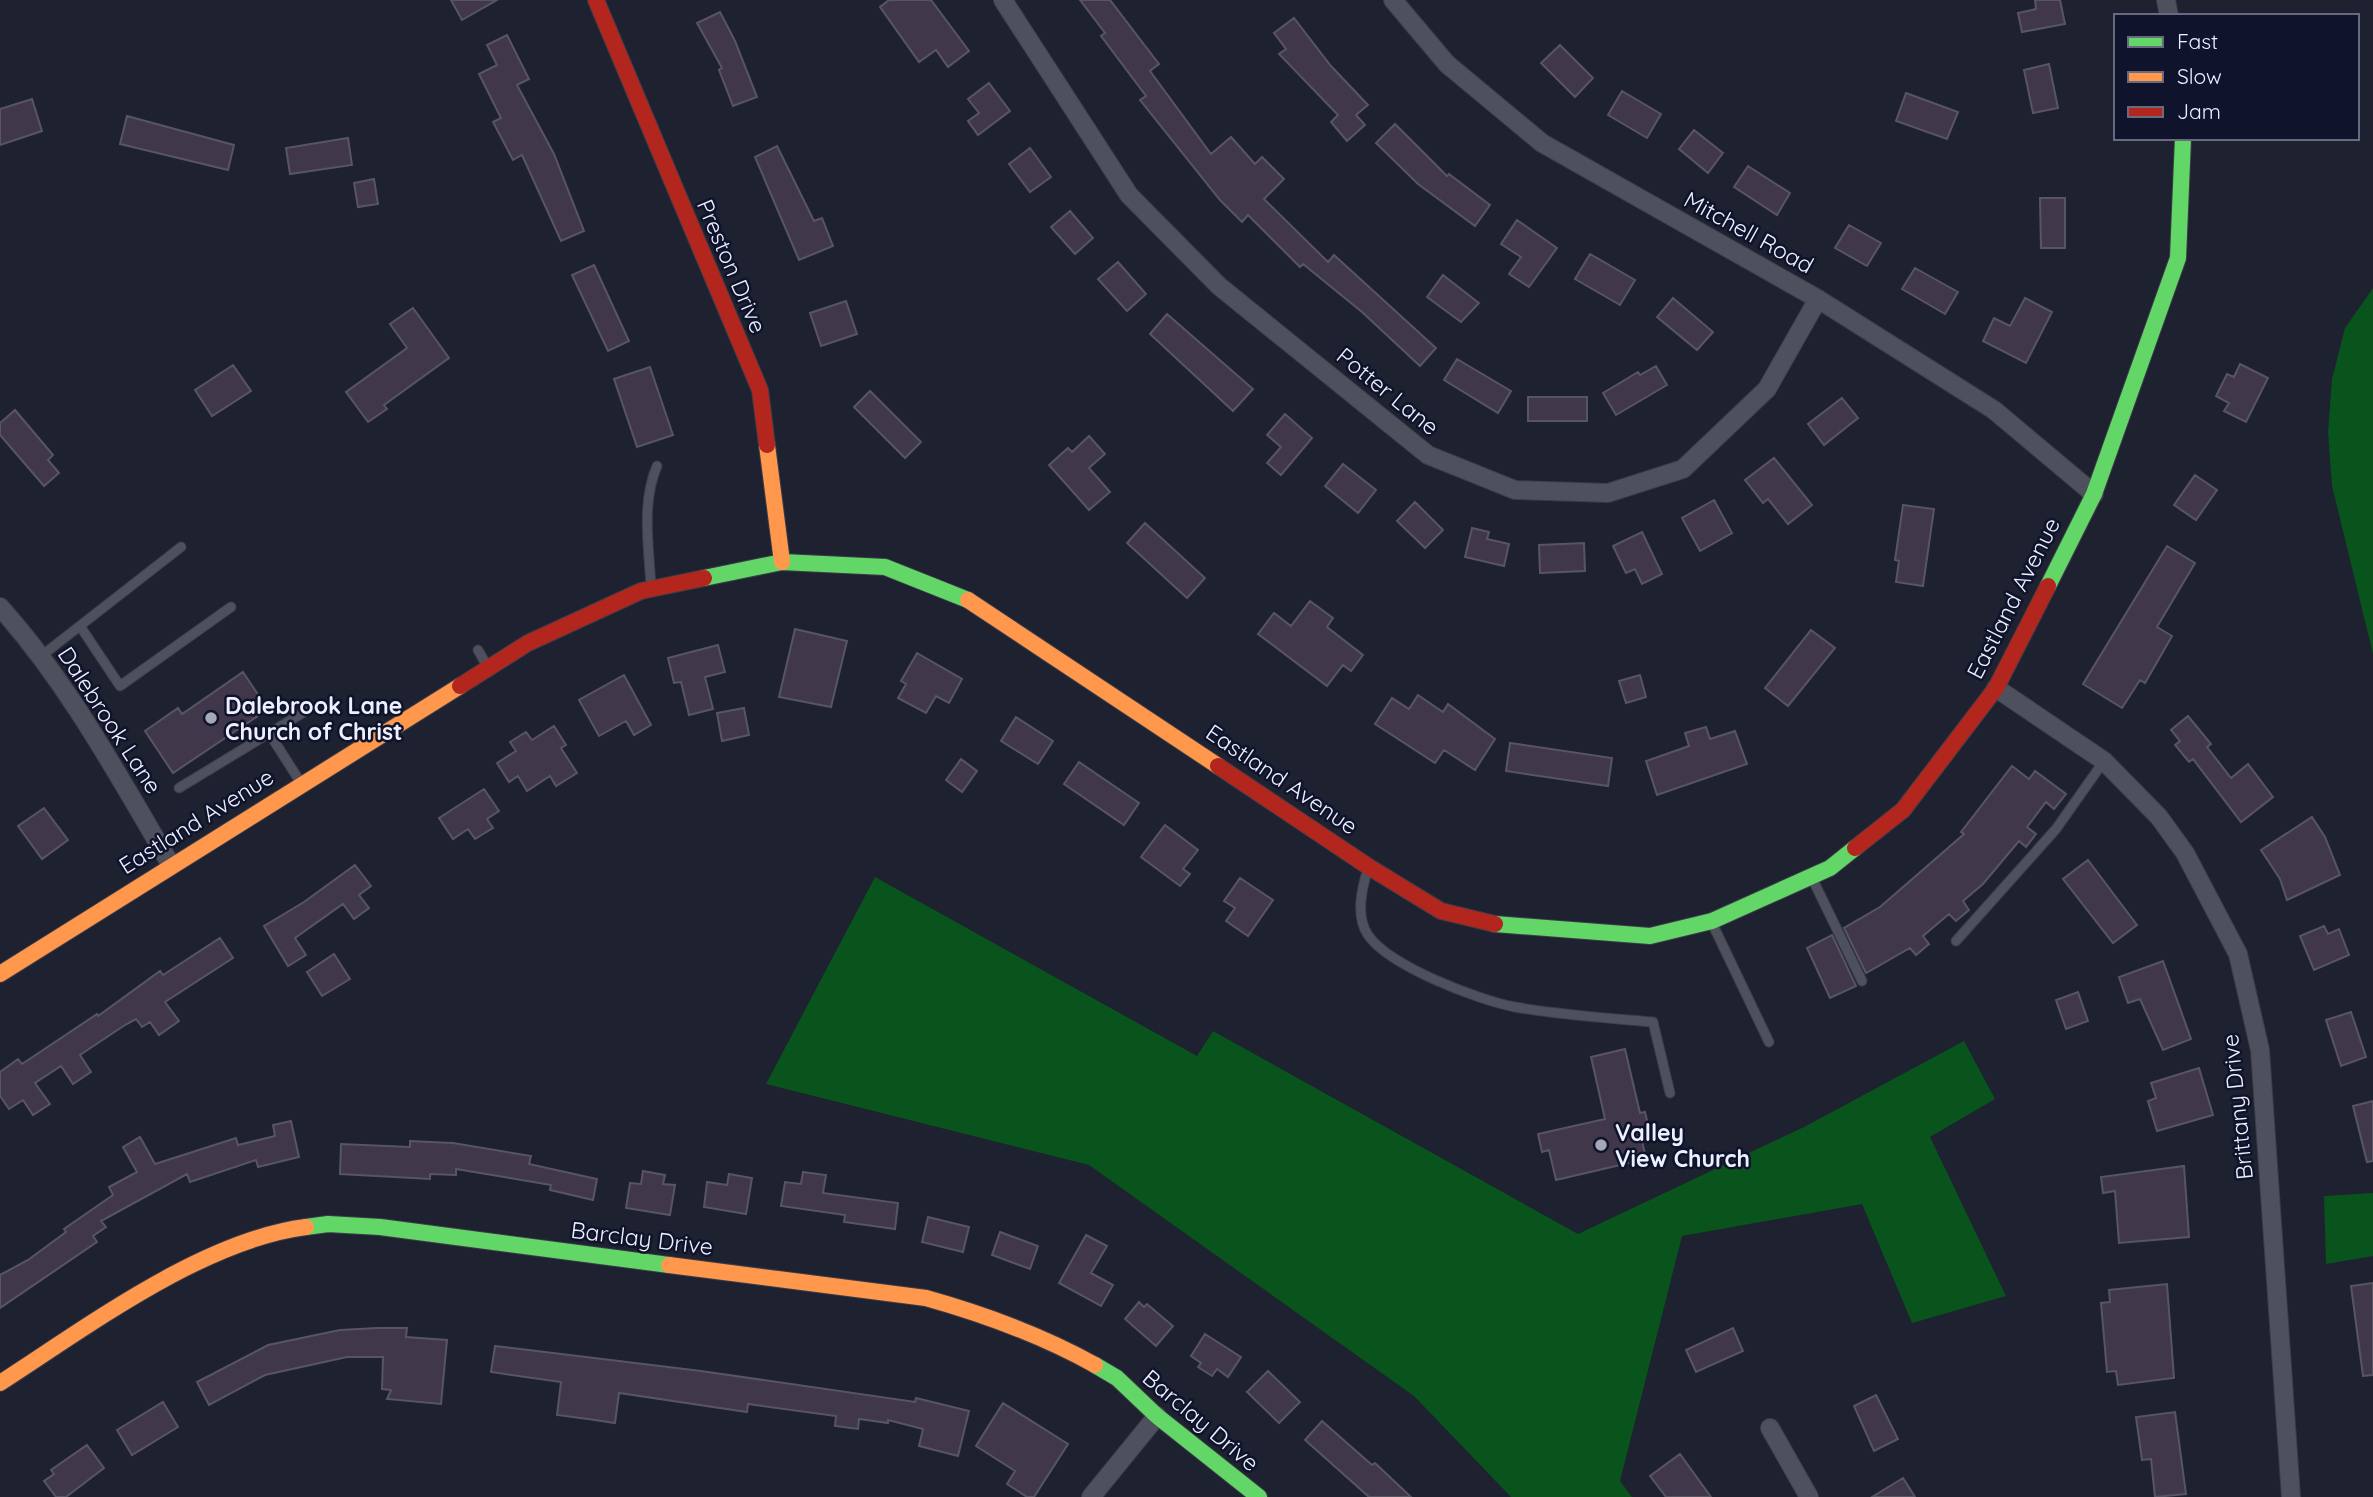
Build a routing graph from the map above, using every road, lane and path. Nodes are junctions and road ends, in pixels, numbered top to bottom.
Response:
1 (596, 0) edge
2 (1003, 0) edge
3 (1393, 0) edge
4 (2183, 140) edge
5 (1818, 299) junction
6 (657, 467) dead end
7 (2094, 494) junction
8 (181, 547) dead end
9 (782, 562) junction
10 (651, 588) junction
11 (0, 607) edge
12 (231, 607) dead end
13 (80, 626) junction
14 (478, 650) dead end
15 (40, 657) junction
16 (488, 668) junction
17 (1996, 688) junction
18 (309, 709) dead end
19 (269, 733) junction
20 (2104, 761) junction
21 (302, 784) junction
22 (179, 788) dead end
23 (171, 865) junction
24 (1369, 867) junction
25 (1811, 877) junction
26 (1712, 921) junction
27 (1956, 941) dead end
28 (0, 974) edge
29 (1862, 981) dead end
30 (1769, 1042) dead end
31 (1670, 1093) dead end
32 (0, 1383) edge
33 (1157, 1416) junction
34 (1770, 1428) dead end
35 (1091, 1497) edge
36 (1259, 1497) edge
37 (1809, 1497) edge
38 (2291, 1497) edge

1 - 9 street, Preston Drive
2 - 5 street, Potter Lane
3 - 5 street, Mitchell Road
4 - 7 street, Eastland Avenue
5 - 7 street, Mitchell Road
6 - 10 lane
7 - 17 street, Eastland Avenue
8 - 13 lane
9 - 10 street, Eastland Avenue
9 - 24 street, Eastland Avenue
10 - 16 street, Eastland Avenue
11 - 15 street, Dalebrook Lane
12 - 13 lane
13 - 15 lane
14 - 16 lane
15 - 23 street, Dalebrook Lane
16 - 21 street, Eastland Avenue
17 - 20 street, Brittany Drive
17 - 25 street, Eastland Avenue
18 - 19 lane
19 - 21 lane
19 - 22 lane
20 - 27 lane
20 - 38 street, Brittany Drive
21 - 23 street, Eastland Avenue
23 - 28 street, Eastland Avenue
24 - 26 street, Eastland Avenue
24 - 31 lane
25 - 26 street, Eastland Avenue
25 - 29 lane
26 - 30 lane
32 - 33 street, Barclay Drive
33 - 35 street
33 - 36 street, Barclay Drive
34 - 37 street

